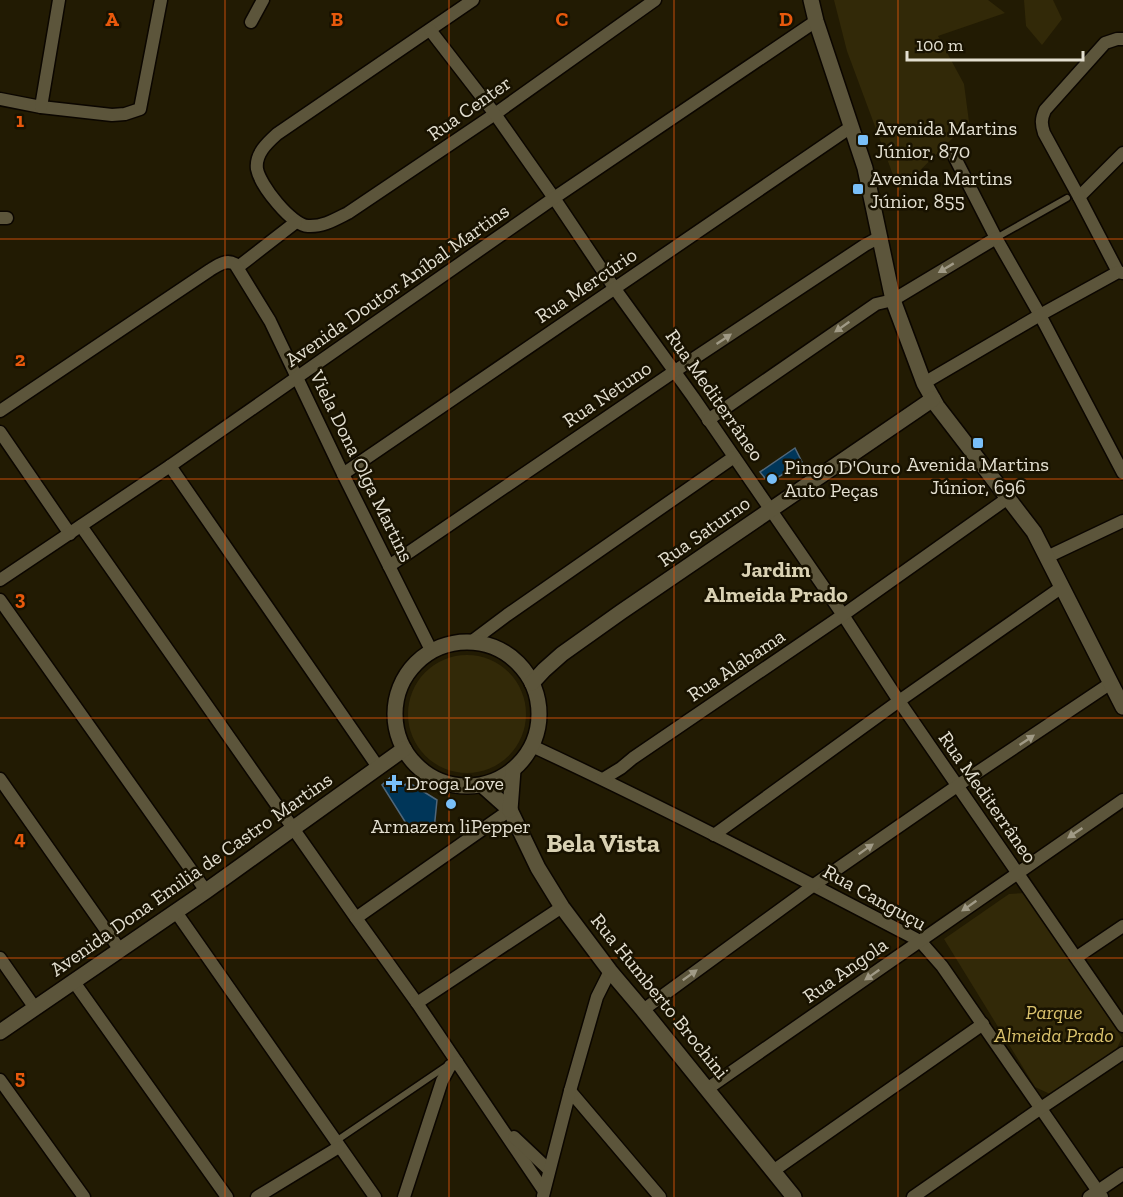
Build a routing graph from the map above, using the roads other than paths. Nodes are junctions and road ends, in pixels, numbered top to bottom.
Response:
1 (59, 0) edge
2 (161, 0) edge
3 (262, 0) edge
4 (473, 0) edge
5 (655, 0) edge
6 (811, 0) edge
7 (816, 21) junction
8 (251, 22) dead end
9 (430, 30) junction
10 (1123, 39) edge
11 (0, 99) edge
12 (41, 107) junction
13 (495, 114) junction
14 (851, 127) junction
15 (1123, 153) edge
16 (952, 154) dead end
17 (1109, 167) junction
18 (1123, 167) edge
19 (1073, 197) junction
20 (554, 198) junction
21 (296, 222) junction
22 (880, 237) junction
23 (996, 238) junction
24 (238, 267) junction
25 (1120, 272) edge
26 (615, 289) junction
27 (893, 300) junction
28 (1040, 315) junction
29 (675, 371) junction
30 (297, 378) junction
31 (924, 382) junction
32 (933, 399) junction
33 (0, 411) edge
34 (708, 420) junction
35 (0, 432) edge
36 (734, 457) junction
37 (170, 466) junction
38 (1123, 473) edge
39 (343, 474) junction
40 (1008, 498) junction
41 (770, 510) junction
42 (1123, 521) edge
43 (81, 526) junction
44 (69, 534) junction
45 (1047, 557) junction
46 (389, 566) junction
47 (1, 577) edge
48 (1062, 588) junction
49 (0, 600) edge
50 (843, 615) junction
51 (471, 642) junction
52 (432, 652) junction
53 (532, 682) junction
54 (1111, 683) junction
55 (899, 701) junction
56 (1123, 707) edge
57 (532, 746) junction
58 (404, 749) junction
59 (378, 767) junction
60 (513, 770) junction
61 (0, 779) edge
62 (603, 779) junction
63 (482, 785) junction
64 (957, 786) junction
65 (1123, 800) edge
66 (510, 810) junction
67 (294, 829) junction
68 (714, 835) junction
69 (1017, 872) junction
70 (813, 885) junction
71 (206, 891) junction
72 (562, 907) junction
73 (176, 912) junction
74 (356, 918) junction
75 (1123, 926) edge
76 (920, 941) junction
77 (120, 950) junction
78 (1077, 957) junction
79 (0, 958) edge
80 (614, 976) junction
81 (74, 982) junction
82 (417, 1003) junction
83 (35, 1008) junction
84 (643, 1010) junction
85 (983, 1024) junction
86 (1123, 1026) edge
87 (0, 1032) edge
88 (1123, 1053) edge
89 (457, 1061) junction
90 (0, 1080) edge
91 (707, 1089) junction
92 (570, 1091) junction
93 (1041, 1108) junction
94 (498, 1121) junction
95 (338, 1144) junction
96 (549, 1170) junction
97 (773, 1171) junction
98 (1123, 1174) edge
99 (543, 1194) edge
100 (1096, 1195) edge
101 (658, 1196) edge
102 (84, 1197) edge
103 (227, 1197) edge
104 (256, 1197) edge
105 (375, 1197) edge
106 (404, 1197) edge
107 (794, 1197) edge
108 (913, 1197) edge

1 - 12 street
2 - 12 street
3 - 8 street
4 - 9 street
5 - 13 street, Rua Center
6 - 7 street
7 - 14 street
7 - 20 street, Avenida Doutor Aníbal Martins
9 - 13 street, Rua Mediterrâneo
9 - 21 street
10 - 19 street
11 - 12 street
13 - 20 street, Rua Mediterrâneo
13 - 21 street, Rua Center
14 - 22 street
14 - 26 street, Rua Mercúrio
15 - 17 street
16 - 23 street
17 - 18 street
17 - 19 street
19 - 23 lane
19 - 25 street
20 - 26 street, Rua Mediterrâneo
20 - 30 street, Avenida Doutor Aníbal Martins
21 - 24 street
22 - 27 street
29 -> 22 street, Rua Netuno
23 -> 27 street
23 - 28 street
24 - 30 street, Viela Dona Olga Martins
24 - 33 street
25 - 28 street
26 - 29 street, Rua Mediterrâneo
26 - 39 street, Rua Mercúrio
27 - 31 street
27 -> 34 street
28 - 31 street
28 - 38 street
29 - 34 street, Rua Mediterrâneo
29 - 46 street, Rua Netuno
30 - 37 street, Avenida Doutor Aníbal Martins
30 - 39 street, Viela Dona Olga Martins
31 - 32 street
32 - 40 street
32 - 41 street, Rua Saturno
34 - 36 street, Rua Mediterrâneo
35 - 44 street
36 - 41 street, Rua Mediterrâneo
36 - 51 street
37 - 43 street, Avenida Doutor Aníbal Martins
37 - 59 street
39 - 46 street, Viela Dona Olga Martins
40 - 45 street
40 - 50 street, Rua Alabama
41 - 50 street, Rua Mediterrâneo
41 - 53 street, Rua Saturno
42 - 45 street
43 - 44 street, Avenida Doutor Aníbal Martins
43 - 67 street
44 - 47 street, Avenida Doutor Aníbal Martins
45 - 48 street
46 - 52 street, Viela Dona Olga Martins
48 - 54 street
48 - 55 street
49 - 71 street
50 - 55 street, Rua Mediterrâneo
50 - 62 street, Rua Alabama
51 - 52 street
51 - 53 street
52 - 58 street
53 - 57 street
54 - 56 street
64 -> 54 street
55 - 64 street, Rua Mediterrâneo
55 - 68 street
57 - 60 street
57 - 62 street, Rua Canguçu
58 - 59 street, Avenida Dona Emilia de Castro Martins
58 - 63 street
59 - 67 street, Avenida Dona Emilia de Castro Martins
60 - 63 street
60 - 66 street
61 - 77 street
62 - 68 street, Rua Canguçu
63 - 66 street, Rua Humberto Brochini
64 - 69 street, Rua Mediterrâneo
70 -> 64 street
65 -> 69 street, Rua Angola
66 - 72 street, Rua Humberto Brochini
66 - 74 street
67 - 71 street, Avenida Dona Emilia de Castro Martins
67 - 74 street
68 - 70 street, Rua Canguçu
69 -> 76 street, Rua Angola
69 - 78 street, Rua Mediterrâneo
70 - 76 street, Rua Canguçu
84 -> 70 street
71 - 73 street, Avenida Dona Emilia de Castro Martins
72 - 80 street, Rua Humberto Brochini
72 - 82 street
73 - 77 street, Avenida Dona Emilia de Castro Martins
73 - 95 street
74 - 82 street
75 - 78 street
76 - 85 street, Rua Canguçu
76 -> 91 street, Rua Angola
77 - 81 street, Avenida Dona Emilia de Castro Martins
78 - 86 street, Rua Mediterrâneo
79 - 83 street
80 - 84 street, Rua Humberto Brochini
80 - 92 street
81 - 83 street, Avenida Dona Emilia de Castro Martins
81 - 103 street
82 - 89 street
83 - 87 street, Avenida Dona Emilia de Castro Martins
84 - 91 street, Rua Humberto Brochini
85 - 93 street, Rua Canguçu
85 - 97 street
88 - 93 street
89 - 94 street
89 - 95 lane
89 - 106 street
90 - 102 street
91 - 97 street, Rua Humberto Brochini
92 - 96 street
92 - 101 street
93 - 100 street, Rua Canguçu
93 - 108 street
94 - 96 street
94 - 99 street
95 - 104 street
95 - 105 street
96 - 99 street
97 - 107 street, Rua Humberto Brochini
98 - 100 street

